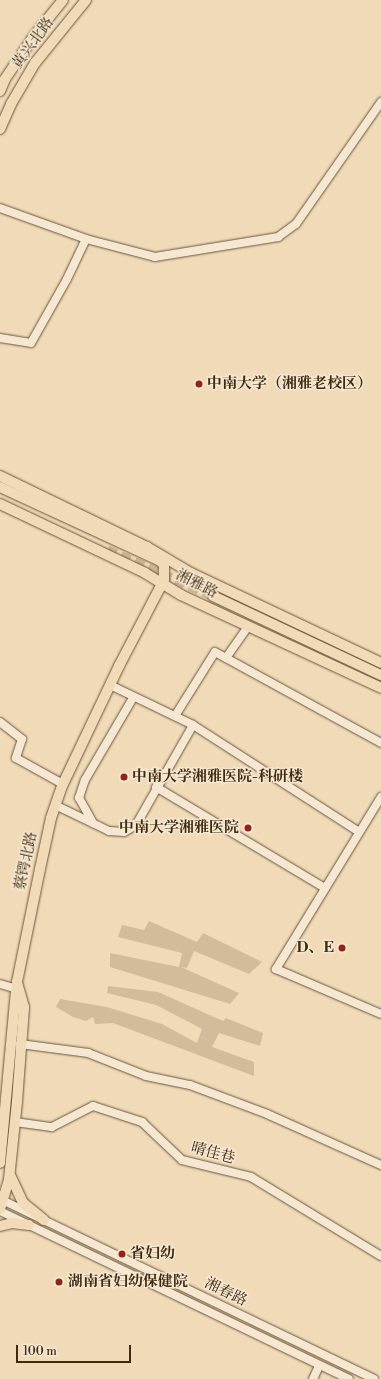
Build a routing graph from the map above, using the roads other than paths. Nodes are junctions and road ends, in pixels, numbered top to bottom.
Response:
1 (63, 0) edge
2 (86, 0) edge
3 (0, 91) edge
4 (381, 102) edge
5 (0, 129) edge
6 (0, 208) edge
7 (86, 239) junction
8 (0, 338) edge
9 (0, 476) edge
10 (0, 487) edge
11 (0, 504) edge
12 (147, 547) junction
13 (162, 562) junction
14 (191, 573) junction
15 (163, 584) junction
16 (214, 596) tunnel mouth
17 (248, 626) junction
18 (226, 658) junction
19 (381, 663) edge
20 (381, 675) edge
21 (110, 685) junction
22 (381, 688) edge
23 (133, 698) junction
24 (175, 716) junction
25 (0, 722) edge
26 (193, 725) junction
27 (381, 743) edge
28 (63, 784) junction
29 (156, 787) junction
30 (381, 797) edge
31 (55, 805) junction
32 (94, 824) junction
33 (359, 832) junction
34 (325, 888) junction
35 (0, 984) edge
36 (17, 989) junction
37 (381, 1014) edge
38 (20, 1044) junction
39 (15, 1122) junction
40 (1, 1145) edge
41 (0, 1163) edge
42 (381, 1165) edge
43 (10, 1173) junction
44 (1, 1205) edge
45 (44, 1220) junction
46 (29, 1225) junction
47 (0, 1226) edge
48 (381, 1256) edge
49 (319, 1366) junction
50 (313, 1379) edge
51 (349, 1379) edge
52 (374, 1379) edge

1 - 3 main road, 黄兴北路
2 - 5 main road, 黄兴北路
4 - 7 street
6 - 7 street
7 - 8 street
9 - 12 main road, 湘雅路
10 - 13 main road, 湘雅路
11 - 15 main road, 湘雅路
12 - 13 main road
12 - 14 main road, 湘雅路
13 - 14 main road, 湘雅路
13 - 15 main road, 蔡锷北路
14 - 19 main road, 湘雅路
15 - 17 main road, 湘雅路
15 - 21 main road, 蔡锷北路
16 - 20 main road, 湘雅路
17 - 18 street
17 - 22 main road, 湘雅路
18 - 24 street
18 - 27 street
21 - 23 street
21 - 28 main road, 蔡锷北路
23 - 24 street
23 - 32 street
24 - 26 street
25 - 28 street
26 - 29 street
26 - 33 street
28 - 31 main road, 蔡锷北路
29 - 32 street
29 - 34 street
30 - 33 street
31 - 32 street
31 - 36 main road, 蔡锷北路
33 - 34 street
34 - 37 street
35 - 36 street
36 - 38 main road, 蔡锷北路
36 - 40 main road, 蔡锷北路
38 - 39 main road, 蔡锷北路
38 - 42 street
39 - 43 main road, 蔡锷北路
39 - 48 street, 晴佳巷
40 - 41 main road, 蔡锷北路
43 - 44 main road, 蔡锷北路
43 - 45 main road
44 - 45 street, 湘春路
44 - 46 street, 湘春路
45 - 52 street, 湘春路
46 - 47 main road
46 - 49 street, 湘春路
49 - 50 street
49 - 51 street, 湘春路

